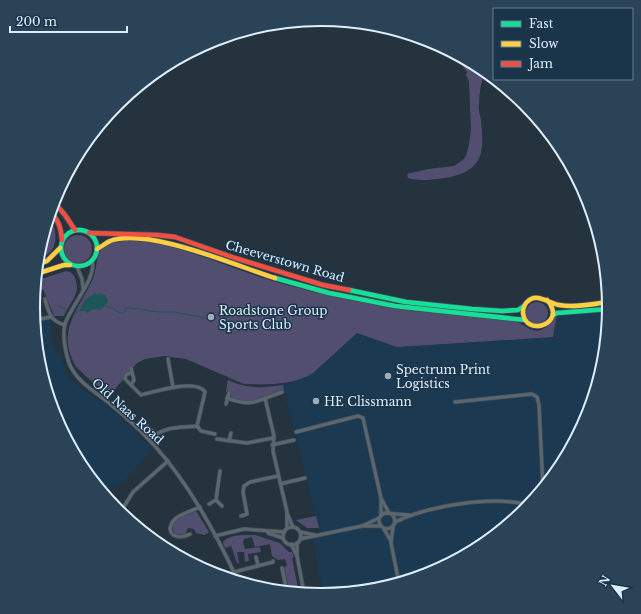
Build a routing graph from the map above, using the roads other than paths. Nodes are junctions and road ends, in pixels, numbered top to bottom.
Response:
1 (58, 207) edge
2 (54, 217) edge
3 (75, 230) junction
4 (89, 233) junction
5 (62, 240) junction
6 (60, 248) junction
7 (97, 249) junction
8 (92, 261) junction
9 (43, 262) edge
10 (70, 265) junction
11 (77, 267) junction
12 (42, 272) edge
13 (83, 290) junction
14 (45, 299) dead end
15 (547, 300) junction
16 (602, 302) edge
17 (524, 306) junction
18 (602, 309) edge
19 (553, 315) junction
20 (51, 317) junction
21 (40, 319) edge
22 (526, 320) junction
23 (65, 326) junction
24 (168, 359) dead end
25 (130, 385) junction
26 (173, 387) junction
27 (282, 392) dead end
28 (229, 393) dead end
29 (227, 398) junction
30 (265, 398) junction
31 (455, 402) dead end
32 (226, 404) dead end
33 (139, 425) dead end
34 (197, 426) junction
35 (296, 432) dead end
36 (231, 433) dead end
37 (155, 434) junction
38 (215, 434) dead end
39 (273, 438) junction
40 (217, 439) dead end
41 (149, 440) junction
42 (294, 440) dead end
43 (229, 441) junction
44 (272, 445) junction
45 (168, 461) junction
46 (220, 471) dead end
47 (278, 476) junction
48 (305, 478) dead end
49 (543, 479) edge
50 (280, 484) junction
51 (381, 498) junction
52 (216, 500) junction
53 (520, 503) edge
54 (210, 504) dead end
55 (222, 506) dead end
56 (123, 507) edge
57 (204, 507) dead end
58 (200, 508) junction
59 (286, 512) junction
60 (390, 513) junction
61 (381, 515) junction
62 (240, 516) dead end
63 (409, 516) junction
64 (379, 518) junction
65 (395, 522) junction
66 (362, 526) junction
67 (293, 527) junction
68 (393, 527) junction
69 (287, 528) junction
70 (382, 528) junction
71 (266, 532) junction
72 (284, 532) junction
73 (300, 532) junction
74 (190, 534) dead end
75 (215, 536) junction
76 (318, 536) junction
77 (283, 538) junction
78 (300, 539) junction
79 (297, 543) junction
80 (391, 543) junction
81 (291, 544) junction
82 (297, 556) junction
83 (256, 557) dead end
84 (273, 561) dead end
85 (258, 566) junction
86 (282, 568) dead end
87 (234, 572) joint
88 (399, 576) edge
89 (286, 586) edge
90 (303, 587) edge

1 - 3 main road
2 - 5 main road
3 - 4 main road
3 - 5 main road
4 - 7 main road
4 - 17 main road, Cheeverstown Road
5 - 6 main road
6 - 9 main road
6 - 10 main road
7 - 8 main road
7 - 22 main road, Cheeverstown Road
8 - 11 main road
8 - 13 street, Old Naas Road
10 - 11 main road
10 - 12 main road
11 - 13 street
13 - 23 street, Old Naas Road
14 - 20 street
15 - 16 main road, Cheeverstown Road
15 - 17 main road, Cheeverstown Road
15 - 19 main road
17 - 22 main road
18 - 19 main road
19 - 22 main road, Cheeverstown Road
20 - 21 street
20 - 23 street
23 - 41 street, Old Naas Road
24 - 26 street
25 - 25 street
25 - 26 street
26 - 34 street
27 - 30 street
28 - 29 street
29 - 30 street
29 - 32 street
30 - 39 street
31 - 49 street
33 - 37 street
34 - 37 street
34 - 38 street
35 - 51 street
36 - 43 street
37 - 41 street
39 - 43 street
39 - 44 street
40 - 43 street
41 - 45 street, Old Naas Road
42 - 44 street
44 - 47 street
45 - 56 street
45 - 58 street, Old Naas Road
46 - 52 street
47 - 50 street
47 - 62 street
48 - 50 street
50 - 59 street
51 - 60 street
51 - 61 street
52 - 54 street
52 - 55 street
53 - 63 street
57 - 58 street
58 - 74 street
58 - 75 street, Old Naas Road
59 - 67 street
59 - 69 street
60 - 61 street
60 - 63 street
60 - 65 street
61 - 64 street
63 - 65 street
64 - 66 street
64 - 70 street
65 - 68 street
66 - 70 street
66 - 76 street
67 - 69 street
67 - 73 street
68 - 70 street
68 - 80 street
69 - 72 street
70 - 80 street
71 - 72 street
71 - 75 street
71 - 77 street
72 - 77 street
73 - 76 street
73 - 78 street
75 - 87 street, Old Naas Road
76 - 78 street
77 - 81 street
78 - 79 street
79 - 81 street
79 - 82 street
80 - 88 street
81 - 82 street
82 - 90 street
83 - 85 street
84 - 85 street
85 - 87 street
86 - 89 street

